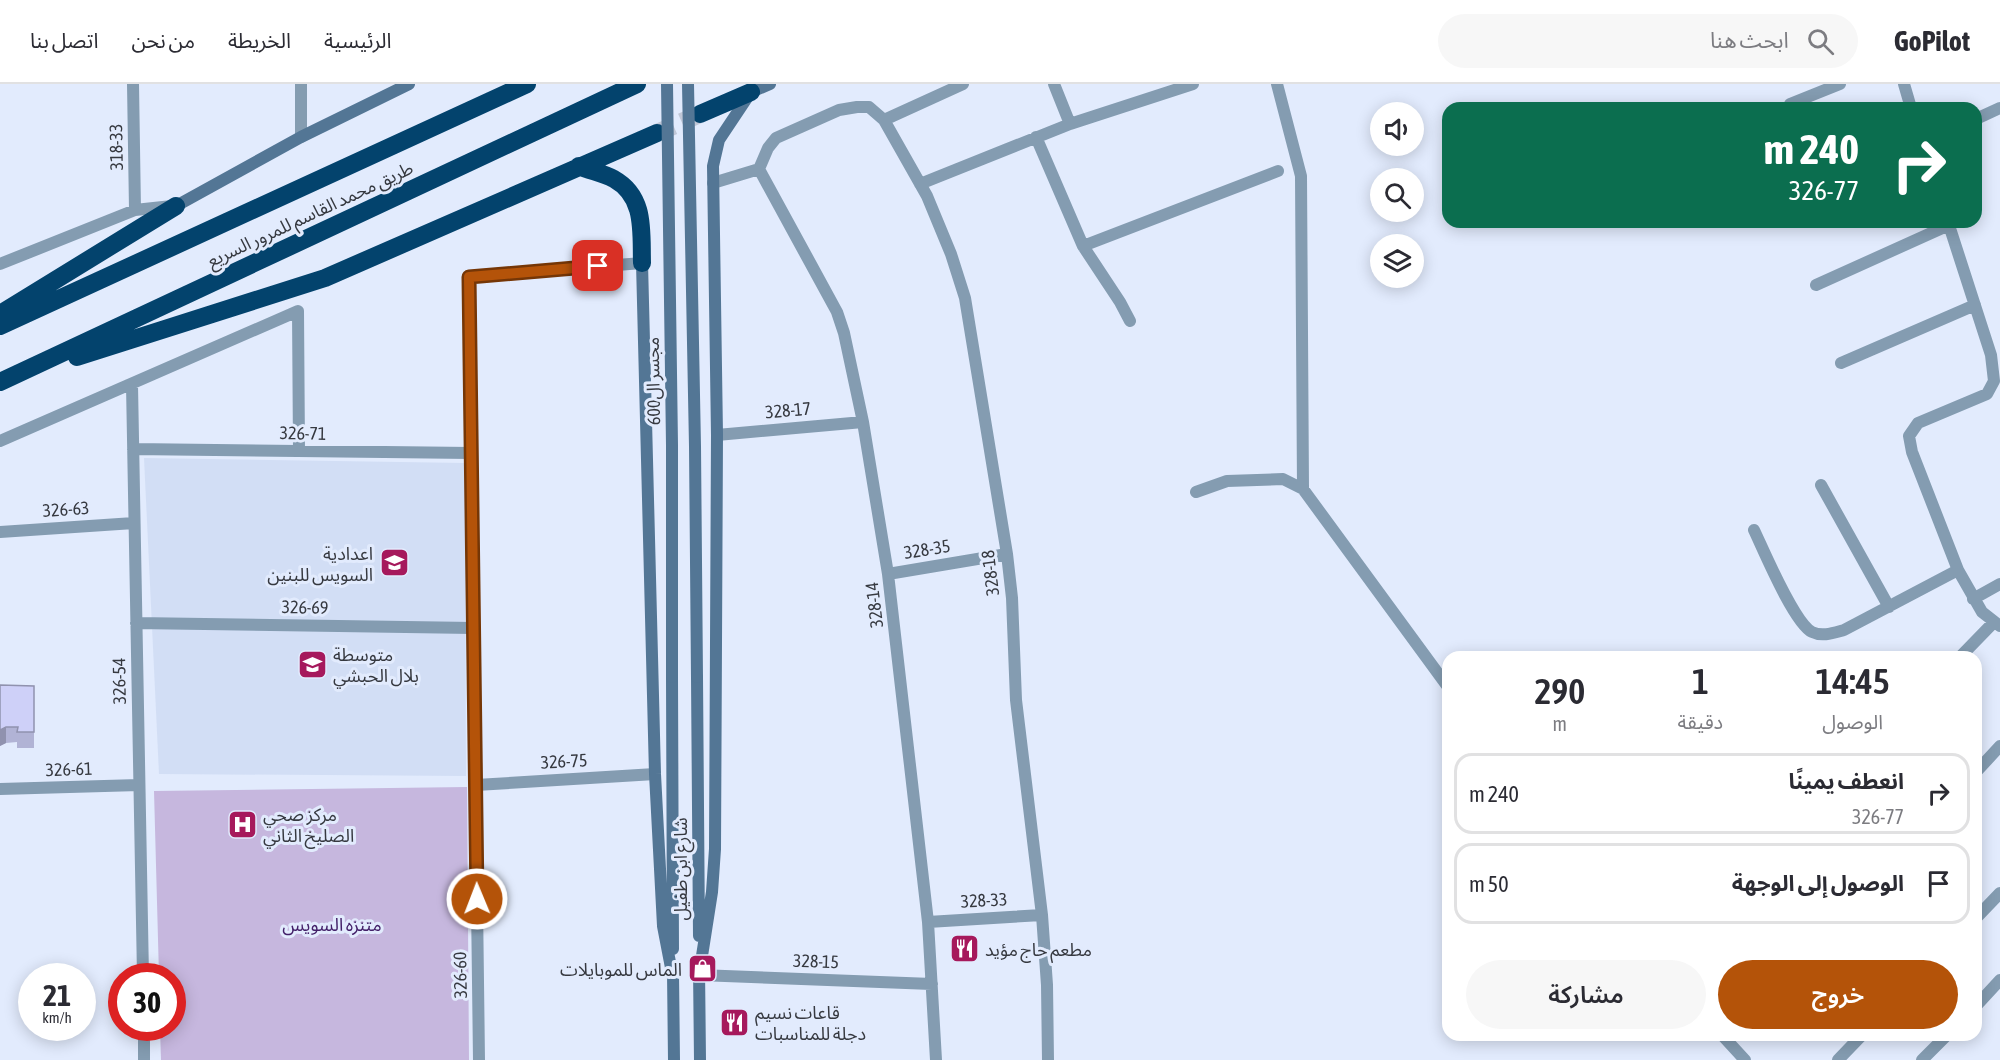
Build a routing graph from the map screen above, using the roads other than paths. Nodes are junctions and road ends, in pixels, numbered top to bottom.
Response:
1 (133, 84) edge
2 (301, 84) edge
3 (409, 84) edge
4 (527, 84) edge
5 (637, 84) edge
6 (667, 84) edge
7 (688, 84) edge
8 (770, 84) edge
9 (963, 84) edge
10 (1054, 84) edge
11 (1193, 84) edge
12 (1276, 84) edge
13 (1840, 84) edge
14 (1904, 84) edge
15 (751, 92) junction
16 (1795, 102) edge
17 (1909, 102) edge
18 (2000, 108) edge
19 (700, 114) tunnel mouth
20 (1982, 116) edge
21 (884, 120) junction
22 (1070, 124) junction
23 (657, 133) tunnel mouth
24 (301, 137) junction
25 (1036, 137) junction
26 (579, 166) junction
27 (759, 169) junction
28 (1278, 171) dead end
29 (713, 183) junction
30 (920, 183) junction
31 (176, 206) junction
32 (135, 210) junction
33 (1938, 228) edge
34 (1951, 228) edge
35 (1083, 246) junction
36 (642, 263) junction
37 (0, 264) edge
38 (1816, 285) dead end
39 (1975, 305) junction
40 (0, 314) edge
41 (1130, 321) dead end
42 (0, 326) edge
43 (1995, 353) edge
44 (1841, 363) dead end
45 (3, 380) edge
46 (132, 385) junction
47 (863, 422) junction
48 (717, 435) junction
49 (0, 441) edge
50 (133, 449) junction
51 (299, 451) junction
52 (471, 453) junction
53 (1821, 485) dead end
54 (1303, 489) junction
55 (1196, 492) dead end
56 (134, 523) junction
57 (1754, 530) dead end
58 (0, 532) edge
59 (1007, 554) junction
60 (1958, 570) junction
61 (888, 574) junction
62 (2000, 584) edge
63 (1974, 598) junction
64 (1889, 607) junction
65 (136, 623) junction
66 (1997, 624) edge
67 (473, 628) junction
68 (1967, 651) edge
69 (672, 677) joint
70 (1442, 679) edge
71 (2000, 746) edge
72 (1982, 766) edge
73 (655, 774) junction
74 (476, 784) junction
75 (139, 785) junction
76 (0, 789) edge
77 (2000, 893) edge
78 (1982, 912) edge
79 (1042, 915) junction
80 (928, 922) junction
81 (143, 963) edge
82 (699, 975) junction
83 (673, 978) junction
84 (2000, 981) edge
85 (932, 984) junction
86 (1982, 1000) edge
87 (144, 1041) edge
88 (1728, 1041) edge
89 (1856, 1041) edge
90 (1941, 1041) edge
91 (144, 1060) edge
92 (479, 1060) edge
93 (674, 1060) edge
94 (700, 1060) edge
95 (936, 1060) edge
96 (1048, 1060) edge
97 (1745, 1060) edge
98 (1838, 1060) edge
99 (1922, 1060) edge

1 - 32 street, 318-33
2 - 24 street
3 - 24 street
4 - 42 highway, طريق محمد القاسم للمرور السريع
5 - 45 highway, طريق محمد القاسم للمرور السريع
6 - 69 street, مجسر ال600, bridge
7 - 82 street, شارع ابن طفيل, bridge
8 - 15 street
9 - 21 street
10 - 22 street
11 - 22 street
12 - 54 street
13 - 16 street
14 - 17 street
15 - 19 highway
15 - 29 street
18 - 20 street
21 - 27 street, 328-18
21 - 30 street, 328-18
22 - 25 street
23 - 26 highway
24 - 31 street
25 - 30 street
25 - 35 street
26 - 36 highway
26 - 45 highway
27 - 29 street
27 - 47 street, 328-14
28 - 35 street
29 - 48 street
30 - 59 street, 328-18
31 - 32 street
31 - 40 highway
32 - 37 street
33 - 38 street
34 - 39 street
35 - 41 street
36 - 52 street, 326-60
36 - 73 street
39 - 43 street
39 - 44 street
43 - 60 street
46 - 49 street
46 - 50 street, 326-54
46 - 51 street
47 - 48 street, 328-17
47 - 61 street, 328-14
48 - 82 street
50 - 51 street, 326-71
50 - 56 street, 326-54
51 - 52 street, 326-71
52 - 67 street, 326-60
53 - 64 street
54 - 55 street
54 - 70 street
56 - 58 street, 326-63
56 - 65 street, 326-54
57 - 64 street
59 - 61 street, 328-35
59 - 79 street, 328-18
60 - 63 street
60 - 64 street
61 - 80 street, 328-14
62 - 63 street
63 - 66 street
65 - 67 street, 326-69
65 - 75 street, 326-54
66 - 68 street
67 - 74 street, 326-60
69 - 83 street, شارع ابن طفيل
71 - 72 street
73 - 74 street, 326-75
73 - 83 street
74 - 92 street, 326-60
75 - 76 street, 326-61
75 - 81 street, 326-54
77 - 78 street
79 - 80 street, 328-33
79 - 96 street, 328-18
80 - 85 street, 328-14
82 - 85 street, 328-15
82 - 94 street, شارع ابن طفيل
83 - 93 street, شارع ابن طفيل
84 - 86 street
85 - 95 street, 328-14
87 - 91 street
88 - 97 street
89 - 98 street
90 - 99 street

